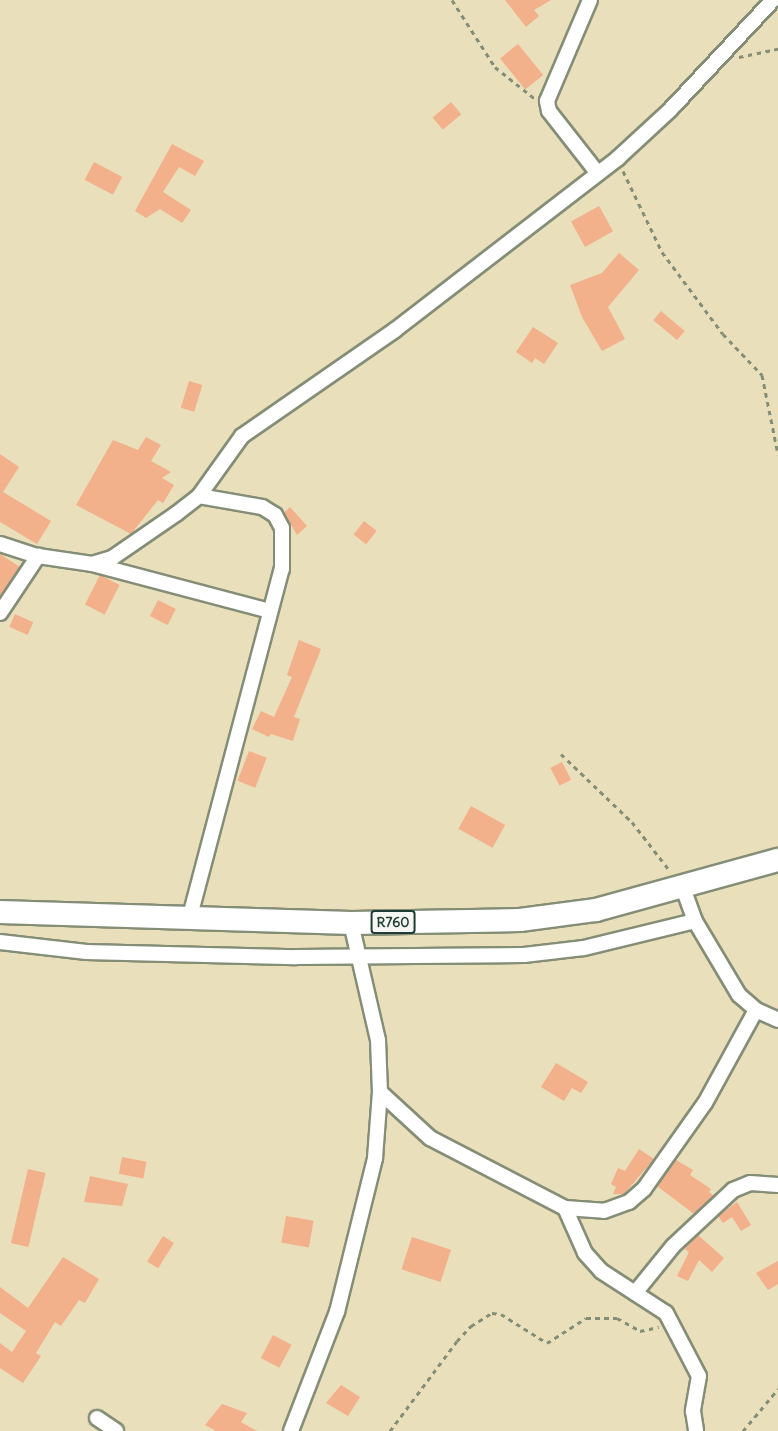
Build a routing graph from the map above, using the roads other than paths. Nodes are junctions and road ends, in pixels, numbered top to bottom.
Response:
1 (590, 0) edge
2 (773, 0) edge
3 (596, 171) junction
4 (199, 496) junction
5 (0, 544) edge
6 (38, 556) junction
7 (92, 564) junction
8 (270, 611) junction
9 (0, 613) edge
10 (778, 860) edge
11 (683, 888) junction
12 (0, 912) edge
13 (190, 916) junction
14 (695, 921) junction
15 (351, 922) junction
16 (0, 942) edge
17 (361, 957) junction
18 (756, 1010) junction
19 (778, 1020) edge
20 (380, 1092) junction
21 (778, 1185) edge
22 (565, 1208) junction
23 (635, 1293) junction
24 (97, 1418) dead end
25 (116, 1431) edge
26 (291, 1431) edge
27 (696, 1431) edge

1 - 3 street
2 - 3 street
3 - 4 street
4 - 7 street
4 - 8 street
5 - 6 street
6 - 7 street
6 - 9 street
7 - 8 street
8 - 13 street
10 - 11 main road, R760
11 - 14 street
11 - 15 main road, R760
12 - 13 main road, R760
13 - 15 main road, R760
14 - 17 street
14 - 18 street
15 - 17 street
16 - 17 street
17 - 20 street
18 - 19 street
18 - 22 street
20 - 22 street
20 - 26 street
21 - 23 street
22 - 23 street
23 - 27 street
24 - 25 street

